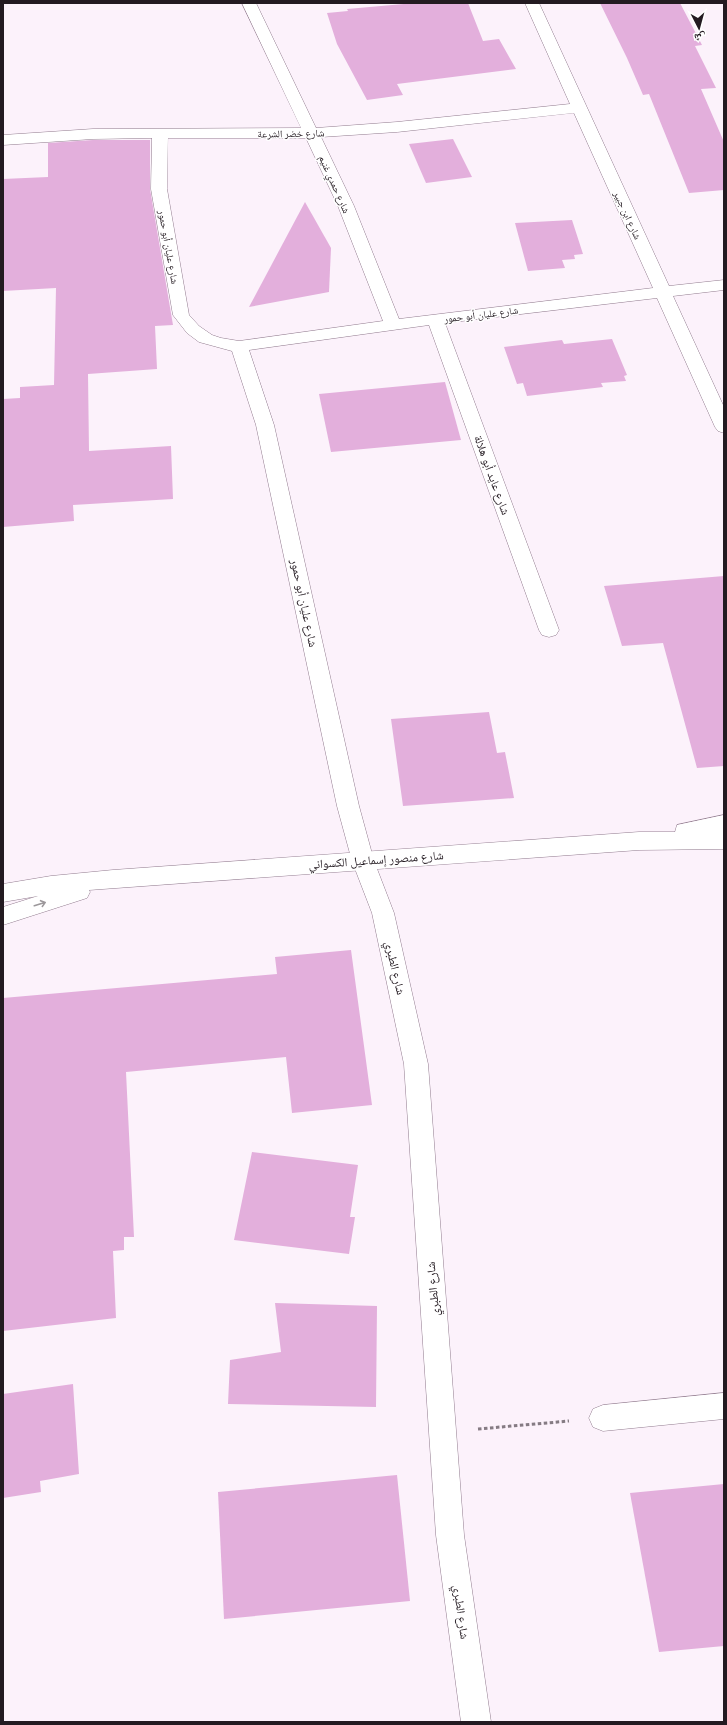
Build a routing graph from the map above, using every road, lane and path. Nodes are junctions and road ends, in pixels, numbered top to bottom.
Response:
1 (249, 3) edge
2 (532, 3) edge
3 (579, 108) junction
4 (160, 133) junction
5 (312, 133) junction
6 (3, 140) edge
7 (724, 285) edge
8 (663, 292) junction
9 (435, 319) junction
10 (393, 325) junction
11 (239, 346) junction
12 (724, 427) edge
13 (548, 630) dead end
14 (724, 823) edge
15 (724, 840) edge
16 (639, 841) junction
17 (364, 861) junction
18 (113, 879) junction
19 (3, 893) edge
20 (3, 916) edge
21 (724, 1406) edge
22 (603, 1418) joint
23 (444, 1433) junction
24 (476, 1722) edge

1 - 5 street, شارع حمدي غنيم
2 - 3 street, شارع ابن جبير
3 - 5 street, شارع خضر الشرعة
3 - 8 street, شارع ابن جبير
4 - 5 street, شارع خضر الشرعة
4 - 6 street, شارع خضر الشرعة
4 - 11 street, شارع عليان أبو حمور
5 - 10 street, شارع حمدي غنيم
7 - 8 street, شارع عليان أبو حمور
8 - 9 street, شارع عليان أبو حمور
8 - 12 street, شارع ابن جبير
9 - 10 street, شارع عليان أبو حمور
9 - 13 street, شارع عايد أبو هلالة
10 - 11 street, شارع عليان أبو حمور
11 - 17 street, شارع عليان أبو حمور
14 - 16 street, شارع منصور إسماعيل الكسواني
15 - 16 street, شارع منصور إسماعيل الكسواني
16 - 17 street, شارع منصور إسماعيل الكسواني
17 - 18 street, شارع منصور إسماعيل الكسواني
17 - 23 street, شارع الطبري
18 - 19 street, شارع منصور إسماعيل الكسواني
20 -> 18 street, شارع منصور إسماعيل الكسواني
21 - 22 street
22 - 23 path
23 - 24 street, شارع الطبري

